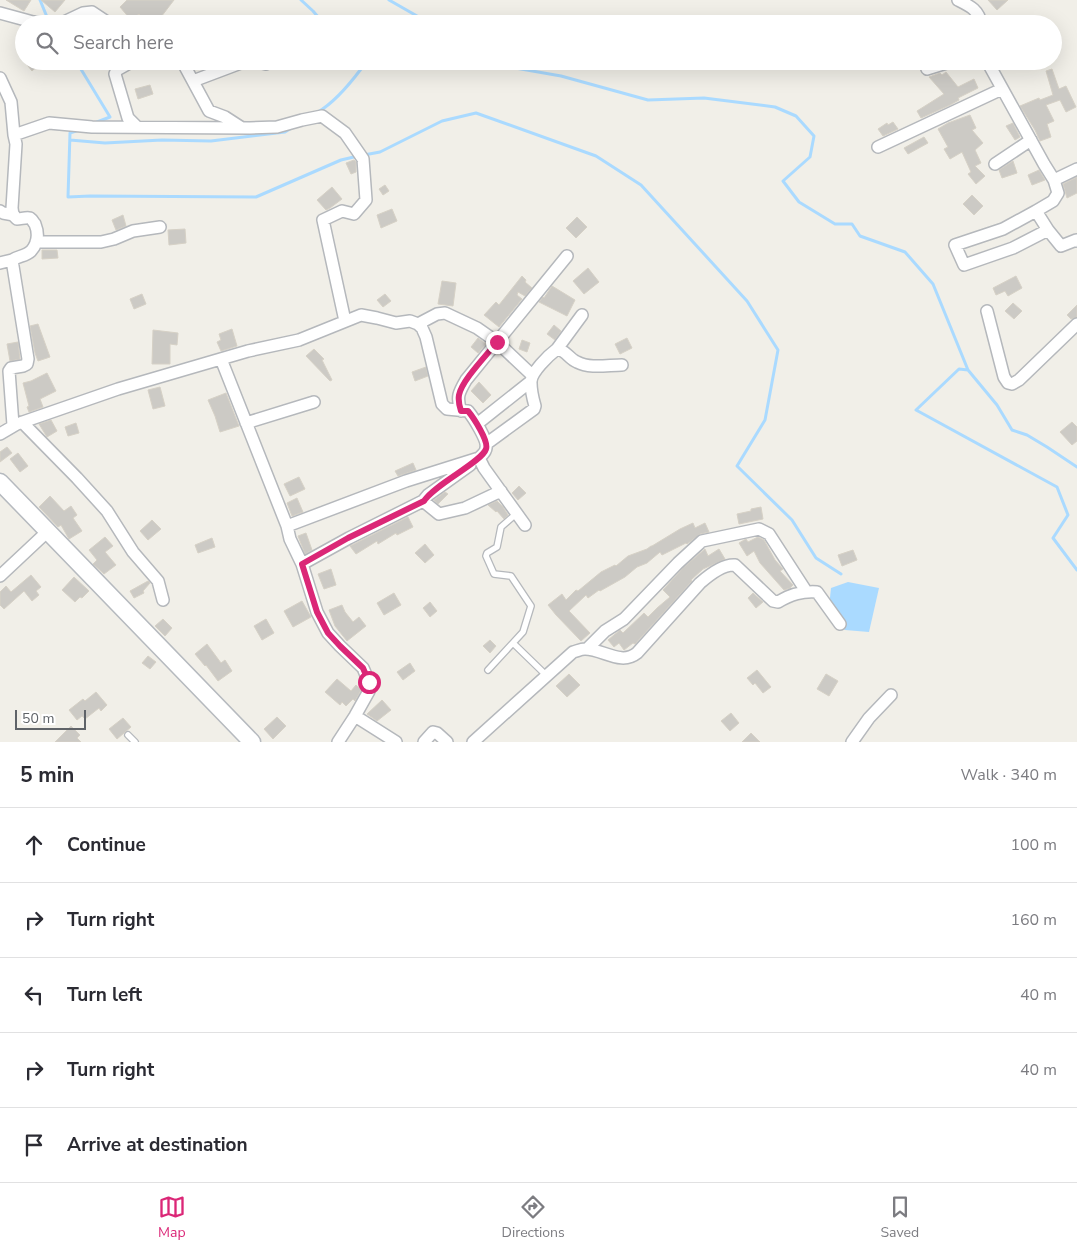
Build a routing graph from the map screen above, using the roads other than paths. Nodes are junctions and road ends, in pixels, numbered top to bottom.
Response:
1 (958, 0) edge
2 (0, 12) edge
3 (77, 15) edge
4 (96, 15) edge
5 (979, 15) edge
6 (15, 17) edge
7 (117, 70) edge
8 (187, 70) edge
9 (222, 70) edge
10 (992, 70) edge
11 (0, 78) edge
12 (193, 81) junction
13 (1002, 89) junction
14 (136, 128) junction
15 (242, 128) junction
16 (14, 135) junction
17 (1031, 140) junction
18 (878, 147) dead end
19 (995, 164) dead end
20 (1077, 169) edge
21 (1054, 180) junction
22 (0, 211) edge
23 (1036, 211) junction
24 (14, 215) junction
25 (160, 227) dead end
26 (1048, 230) junction
27 (36, 242) junction
28 (1077, 242) edge
29 (567, 256) dead end
30 (12, 260) junction
31 (0, 263) edge
32 (987, 311) dead end
33 (582, 315) dead end
34 (345, 322) junction
35 (418, 324) junction
36 (1077, 324) edge
37 (497, 342) junction
38 (557, 350) junction
39 (221, 359) junction
40 (622, 364) dead end
41 (531, 378) junction
42 (314, 402) dead end
43 (461, 411) junction
44 (246, 423) junction
45 (18, 424) junction
46 (477, 424) junction
47 (0, 434) edge
48 (486, 444) junction
49 (479, 458) junction
50 (0, 482) edge
51 (501, 491) junction
52 (424, 501) junction
53 (516, 514) junction
54 (524, 525) dead end
55 (287, 526) junction
56 (48, 531) junction
57 (302, 564) junction
58 (0, 576) edge
59 (806, 591) junction
60 (163, 600) dead end
61 (840, 624) dead end
62 (513, 643) junction
63 (587, 648) junction
64 (488, 670) dead end
65 (547, 676) junction
66 (891, 695) dead end
67 (355, 716) junction
68 (128, 735) dead end
69 (135, 742) edge
70 (252, 742) edge
71 (338, 742) edge
72 (396, 742) edge
73 (424, 742) edge
74 (447, 742) edge
75 (473, 742) edge
76 (852, 742) edge

1 - 5 street
2 - 6 street
3 - 4 street
7 - 14 street
8 - 12 street
9 - 12 street
10 - 13 street
11 - 16 street
12 - 15 street
13 - 17 street
13 - 18 street
14 - 15 street
14 - 16 street
15 - 34 street
16 - 24 street
17 - 19 street
17 - 21 street
20 - 21 street
21 - 23 street
22 - 24 street
23 - 26 street
23 - 26 street
24 - 27 street
25 - 27 street
26 - 28 street
27 - 30 street
29 - 37 street
30 - 31 street
30 - 45 street
32 - 36 street
33 - 38 street
34 - 35 street
34 - 39 street
35 - 37 street
35 - 43 street
37 - 41 street
37 - 43 street
38 - 40 street
38 - 41 street
39 - 44 street
39 - 45 street
41 - 46 street
41 - 48 street
42 - 44 street
43 - 46 street
44 - 55 street
45 - 47 street
45 - 60 street
46 - 48 street
48 - 49 street
49 - 51 street
49 - 52 street
49 - 55 street
50 - 56 street
51 - 52 street
51 - 53 street
52 - 57 street
53 - 54 street
53 - 62 lane
55 - 57 street
56 - 58 street
56 - 70 street
57 - 67 street
59 - 61 street
59 - 63 street
59 - 63 street
62 - 64 lane
62 - 65 lane
63 - 65 street
65 - 75 street
66 - 76 street
67 - 71 street
67 - 72 street
68 - 69 lane
73 - 74 street

